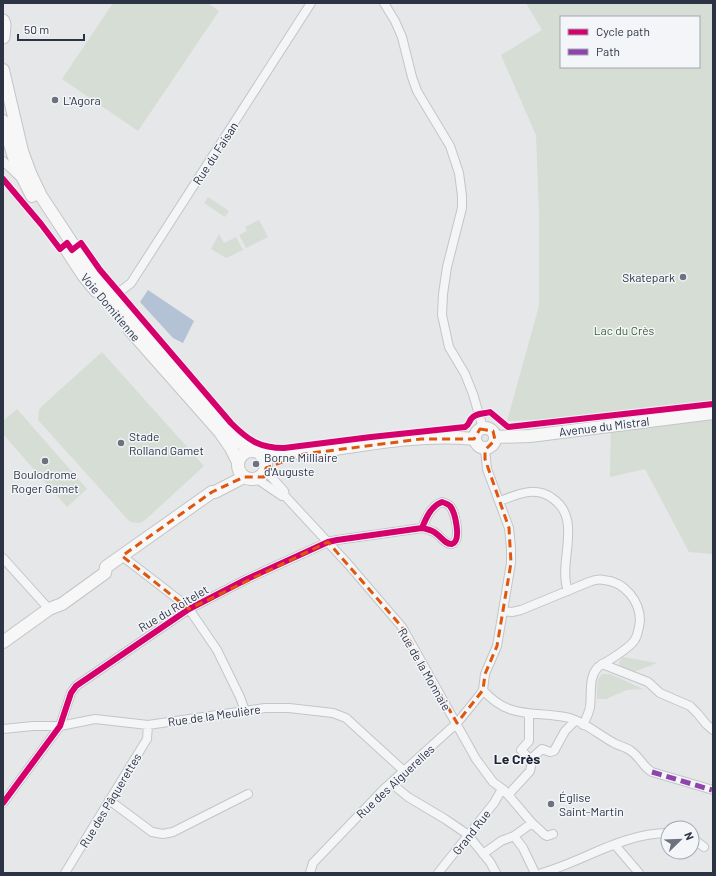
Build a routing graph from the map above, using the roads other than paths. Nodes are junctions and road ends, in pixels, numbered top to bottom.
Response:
1 (312, 3) edge
2 (384, 3) edge
3 (3, 21) edge
4 (3, 37) edge
5 (3, 70) edge
6 (16, 119) junction
7 (3, 121) edge
8 (5, 139) edge
9 (3, 161) edge
10 (23, 179) junction
11 (113, 297) junction
12 (713, 413) edge
13 (483, 428) junction
14 (496, 437) junction
15 (475, 439) junction
16 (485, 449) junction
17 (255, 453) junction
18 (304, 454) junction
19 (266, 469) junction
20 (244, 472) junction
21 (285, 496) junction
22 (500, 500) junction
23 (422, 528) junction
24 (328, 542) junction
25 (122, 556) junction
26 (3, 558) edge
27 (568, 591) junction
28 (49, 608) junction
29 (189, 609) junction
30 (503, 611) junction
31 (3, 642) edge
32 (602, 664) junction
33 (483, 690) junction
34 (245, 711) junction
35 (529, 714) junction
36 (456, 723) junction
37 (579, 723) junction
38 (148, 725) junction
39 (60, 726) junction
40 (3, 729) edge
41 (713, 730) edge
42 (532, 761) junction
43 (404, 771) junction
44 (391, 783) junction
45 (502, 789) junction
46 (713, 790) edge
47 (248, 794) dead end
48 (508, 795) junction
49 (110, 800) junction
50 (3, 803) edge
51 (532, 823) junction
52 (467, 834) junction
53 (553, 834) dead end
54 (660, 834) edge
55 (514, 836) junction
56 (700, 844) edge
57 (615, 845) junction
58 (704, 847) dead end
59 (483, 854) junction
60 (65, 873) edge
61 (310, 873) edge
62 (438, 873) edge
63 (496, 873) edge
64 (535, 873) edge
65 (542, 873) edge
66 (638, 873) edge

1 - 11 street, Rue du Faisan
2 - 13 street
3 - 4 main road
5 - 6 street, Voie Domitienne
6 - 8 street
6 - 11 street, Voie Domitienne
7 - 8 street, Voie Domitienne
8 - 10 street, Voie Domitienne
9 - 10 street
10 - 20 street, Voie Domitienne
11 - 17 street, Voie Domitienne
12 - 14 street, Avenue du Mistral
13 - 14 street
13 - 15 street
14 - 16 street
15 - 16 street
15 - 18 street
16 - 22 street
17 - 18 street
17 - 19 street
17 - 20 street
18 - 19 street
19 - 20 street
19 - 21 street, Rue de la Monnaie
20 - 21 street, Rue de la Monnaie
20 - 25 street
21 - 24 street, Rue de la Monnaie
22 - 27 street
22 - 30 street
23 - 23 street
23 - 24 street, Rue du Roitelet
24 - 29 street, Rue du Roitelet
24 - 36 street, Rue de la Monnaie
25 - 28 street
25 - 29 street
26 - 28 street
27 - 30 street
27 - 32 street
28 - 31 street
29 - 34 street
29 - 39 street, Rue du Roitelet
30 - 33 street
32 - 37 street
32 - 41 street
33 - 35 street
33 - 36 street, Rue des Aiguerelles
34 - 38 street, Rue de la Meulière
34 - 43 street, Rue de la Meulière
35 - 37 street
35 - 42 street
36 - 43 street, Rue des Aiguerelles
36 - 45 street, Rue de la Monnaie
37 - 42 street
37 - 46 street
38 - 39 street, Rue de la Meulière
38 - 49 street, Rue des Pâquerettes
39 - 40 street, Rue de la Meulière
39 - 50 street, Rue du Roitelet
42 - 48 street
43 - 44 street, Rue des Aiguerelles
44 - 52 street
44 - 61 street, Rue des Aiguerelles
45 - 48 street, Rue de la Monnaie
45 - 52 street, Grand Rue
47 - 49 street
48 - 51 street, Rue de la Monnaie
49 - 60 street, Rue des Pâquerettes
51 - 53 street, Rue de la Monnaie
51 - 55 street
52 - 59 street
52 - 62 street, Grand Rue
54 - 57 street
55 - 59 street
55 - 64 street
56 - 58 street
57 - 65 street
57 - 66 street
59 - 63 street

